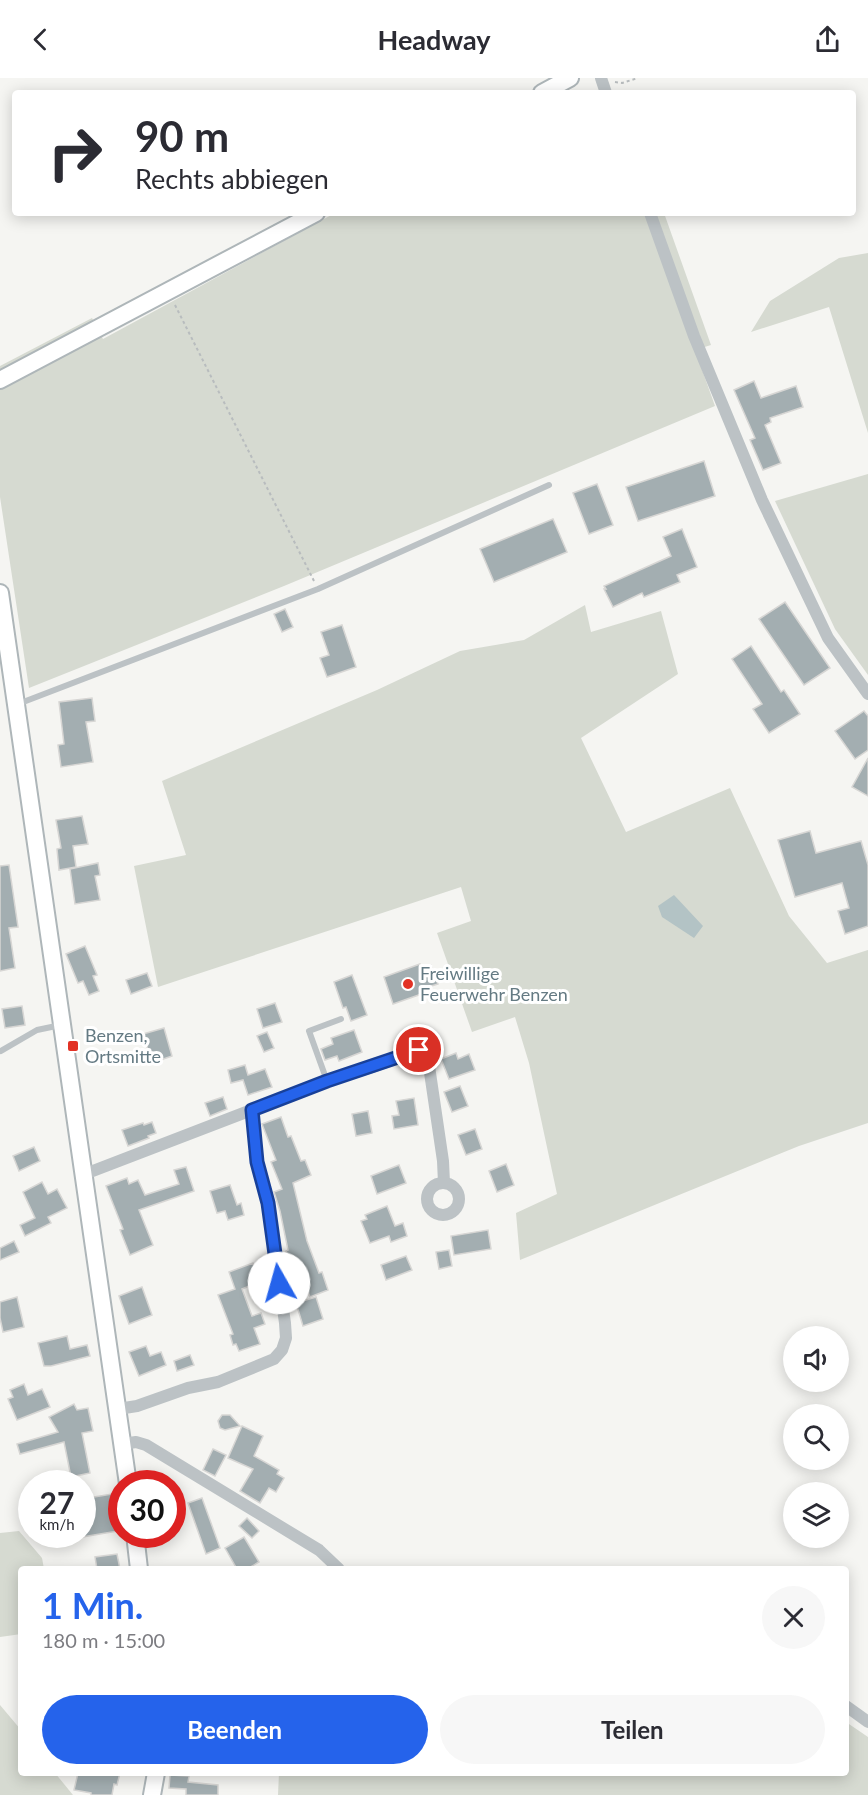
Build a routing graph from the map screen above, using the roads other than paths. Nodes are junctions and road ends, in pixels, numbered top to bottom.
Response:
1 (570, 78) edge
2 (548, 90) edge
3 (310, 216) edge
4 (651, 216) edge
5 (0, 380) edge
6 (549, 485) dead end
7 (0, 593) edge
8 (868, 694) edge
9 (17, 704) junction
10 (341, 1019) dead end
11 (62, 1024) junction
12 (1, 1051) edge
13 (327, 1081) junction
14 (252, 1110) junction
15 (84, 1174) junction
16 (444, 1183) dead end
17 (118, 1409) junction
18 (123, 1444) junction
19 (126, 1470) edge
20 (137, 1548) edge
21 (139, 1566) edge
22 (336, 1566) edge
23 (849, 1708) edge
24 (868, 1722) edge
25 (155, 1776) edge
26 (152, 1795) edge

1 - 2 street
3 - 5 street
4 - 8 street
6 - 9 lane
7 - 9 street
9 - 11 street
10 - 13 lane
11 - 12 lane
11 - 15 street
13 - 14 street
13 - 16 street
14 - 15 street
14 - 17 street
15 - 17 street
17 - 18 street
18 - 19 street
18 - 22 street
20 - 21 street
23 - 24 street
25 - 26 street

